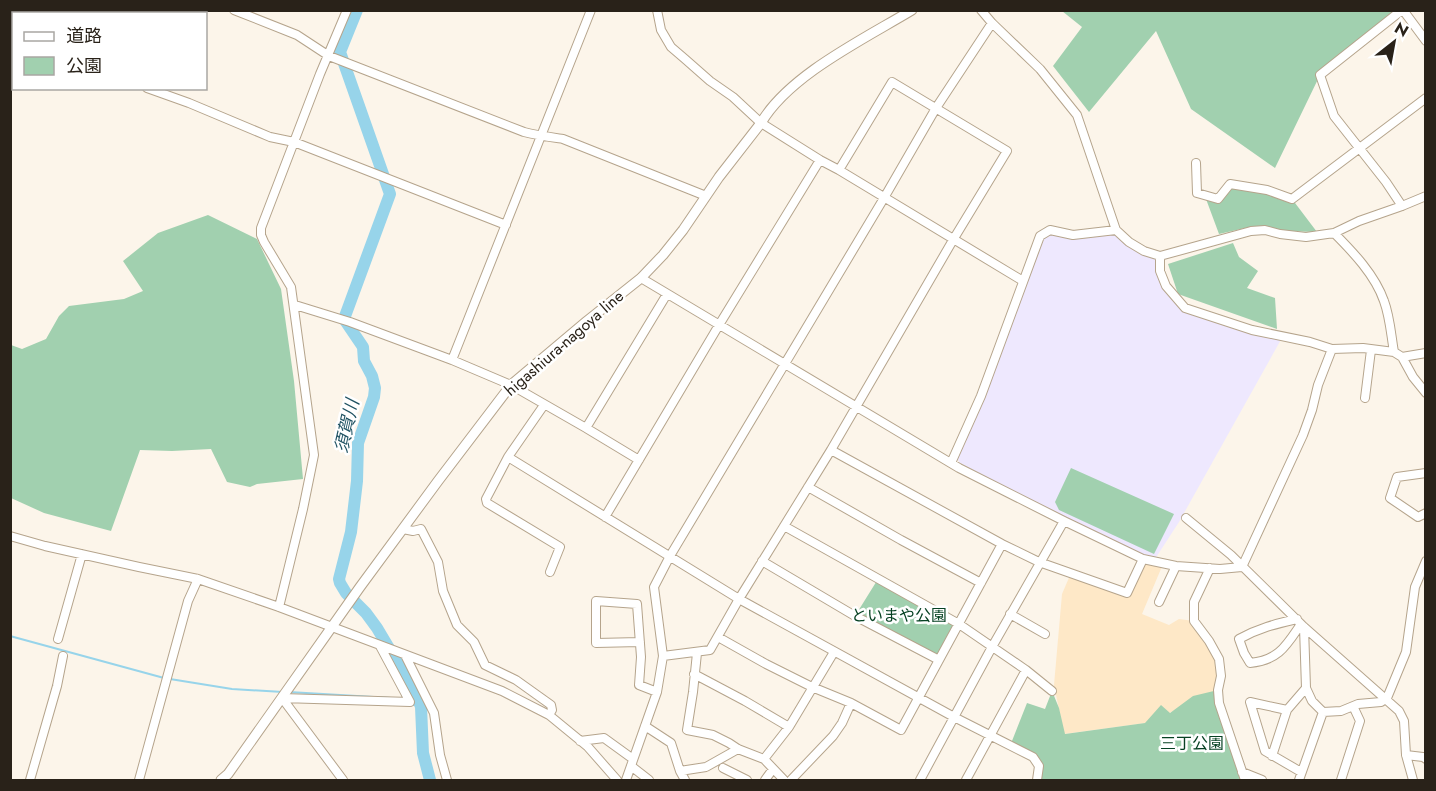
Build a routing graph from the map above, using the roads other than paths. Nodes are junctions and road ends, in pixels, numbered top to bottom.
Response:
1 (234, 10) edge
2 (347, 10) edge
3 (591, 10) edge
4 (657, 10) edge
5 (912, 10) edge
6 (981, 10) edge
7 (1402, 10) edge
8 (992, 24) junction
9 (1425, 41) edge
10 (328, 56) junction
11 (153, 90) edge
12 (1425, 98) edge
13 (936, 108) junction
14 (761, 123) junction
15 (541, 135) junction
16 (294, 142) junction
17 (1360, 148) junction
18 (820, 160) junction
19 (1196, 163) dead end
20 (839, 170) junction
21 (706, 196) junction
22 (1425, 196) edge
23 (884, 198) junction
24 (1402, 206) junction
25 (506, 225) junction
26 (1116, 230) junction
27 (1334, 233) junction
28 (953, 240) junction
29 (1160, 256) junction
30 (640, 278) junction
31 (1023, 281) junction
32 (667, 294) junction
33 (295, 305) junction
34 (719, 325) junction
35 (1332, 349) junction
36 (1371, 350) junction
37 (1394, 352) junction
38 (1425, 353) edge
39 (1402, 357) junction
40 (452, 360) junction
41 (786, 364) junction
42 (511, 385) junction
43 (1425, 393) edge
44 (1365, 398) dead end
45 (544, 405) junction
46 (856, 406) junction
47 (586, 428) junction
48 (831, 450) junction
49 (508, 457) junction
50 (639, 460) junction
51 (951, 463) junction
52 (1425, 473) edge
53 (807, 487) junction
54 (1425, 513) edge
55 (605, 517) junction
56 (1186, 518) dead end
57 (1064, 521) junction
58 (784, 526) junction
59 (403, 529) junction
60 (10, 536) edge
61 (1002, 544) junction
62 (82, 554) junction
63 (670, 556) junction
64 (1143, 559) junction
65 (762, 561) junction
66 (1425, 561) edge
67 (1039, 562) junction
68 (1176, 566) junction
69 (1242, 567) junction
70 (1210, 568) junction
71 (550, 572) dead end
72 (198, 579) junction
73 (981, 583) junction
74 (739, 599) junction
75 (1159, 602) dead end
76 (279, 607) junction
77 (1010, 614) junction
78 (1301, 623) junction
79 (959, 624) junction
80 (332, 627) junction
81 (1045, 634) dead end
82 (718, 637) junction
83 (58, 639) dead end
84 (640, 642) junction
85 (380, 645) junction
86 (992, 647) junction
87 (697, 652) junction
88 (834, 652) junction
89 (405, 655) junction
90 (63, 656) dead end
91 (663, 656) junction
92 (939, 660) junction
93 (1026, 670) junction
94 (694, 674) junction
95 (812, 687) junction
96 (1306, 688) junction
97 (1052, 691) dead end
98 (657, 692) junction
99 (283, 697) junction
100 (919, 698) junction
101 (1386, 698) junction
102 (851, 703) junction
103 (1353, 706) junction
104 (1287, 710) junction
105 (1323, 712) junction
106 (549, 715) junction
107 (954, 717) junction
108 (645, 726) junction
109 (789, 727) junction
110 (990, 736) junction
111 (580, 741) junction
112 (738, 749) junction
113 (1406, 755) junction
114 (1272, 756) junction
115 (764, 759) junction
116 (1425, 759) edge
117 (632, 763) junction
118 (723, 768) dead end
119 (773, 769) junction
120 (680, 771) junction
121 (1242, 772) junction
122 (1301, 772) junction
123 (970, 779) edge
124 (30, 780) edge
125 (139, 780) edge
126 (220, 780) edge
127 (343, 780) edge
128 (447, 780) edge
129 (617, 780) edge
130 (626, 780) edge
131 (649, 780) edge
132 (685, 780) edge
133 (747, 780) edge
134 (765, 780) edge
135 (784, 780) edge
136 (791, 780) edge
137 (920, 780) edge
138 (1037, 780) edge
139 (1245, 780) edge
140 (1262, 780) edge
141 (1299, 780) edge
142 (1341, 780) edge
143 (1413, 780) edge

1 - 10 street
2 - 10 street
3 - 15 street
4 - 14 street
5 - 14 main road, higashiura-nagoya line
6 - 8 street
7 - 9 street
7 - 17 street
8 - 13 street
8 - 26 street
10 - 15 street
10 - 16 street
11 - 16 street
12 - 17 street
13 - 20 street
13 - 23 street
13 - 28 street
14 - 18 street
14 - 21 main road, higashiura-nagoya line
15 - 21 street
15 - 25 street
16 - 25 street
16 - 33 street
17 - 19 street
17 - 24 street
18 - 20 street
18 - 34 street
20 - 23 street
21 - 30 main road, higashiura-nagoya line
22 - 24 street
23 - 28 street
23 - 41 street
24 - 27 street
25 - 40 street
26 - 29 street
26 - 31 street
27 - 29 street
27 - 37 street
28 - 31 street
28 - 46 street
29 - 35 street
30 - 32 street
30 - 42 main road, higashiura-nagoya line
31 - 51 street
32 - 34 street
32 - 47 street
33 - 40 street
33 - 76 street
34 - 41 street
34 - 50 street
35 - 36 street
35 - 69 street
36 - 37 street
36 - 44 street
37 - 39 street
38 - 39 street
39 - 43 street
40 - 42 street
41 - 46 street
41 - 63 street
42 - 45 street
42 - 59 main road, higashiura-nagoya line
45 - 47 street
45 - 49 street
46 - 48 street
46 - 51 street
47 - 50 street
48 - 53 street
48 - 61 street
49 - 55 street
49 - 71 street
50 - 55 street
51 - 57 street
52 - 54 street
53 - 58 street
53 - 73 street
55 - 63 street
56 - 69 street
57 - 64 street
57 - 67 street
58 - 65 street
58 - 79 street
59 - 80 main road, higashiura-nagoya line
59 - 106 street
60 - 62 street
61 - 67 street
61 - 73 street
62 - 72 street
62 - 83 street
63 - 74 street
63 - 91 street
64 - 67 street
64 - 68 street
65 - 74 street
65 - 92 street
66 - 101 street
67 - 77 street
68 - 70 street
68 - 75 street
69 - 70 street
69 - 78 street
70 - 121 street
72 - 76 street
72 - 125 street
73 - 79 street
74 - 82 street
74 - 88 street
76 - 80 street
77 - 81 street
77 - 86 street
78 - 78 street
78 - 96 street
78 - 101 street
79 - 86 street
79 - 92 street
80 - 85 street
80 - 99 main road, higashiura-nagoya line
82 - 87 street
82 - 95 street
84 - 84 street
84 - 98 street
85 - 89 street
85 - 99 street
86 - 93 street
86 - 107 street
87 - 91 street
87 - 94 street
88 - 95 street
88 - 100 street
89 - 106 street
89 - 128 street
90 - 124 street
91 - 98 street
92 - 100 street
93 - 97 street
93 - 110 street
94 - 109 street
94 - 112 street
95 - 102 street
95 - 109 street
96 - 104 street
96 - 105 street
98 - 108 street
99 - 126 main road, higashiura-nagoya line
99 - 127 street
100 - 102 street
100 - 107 street
101 - 103 street
101 - 113 street
102 - 136 street
103 - 105 street
103 - 142 street
104 - 114 street
104 - 114 street
105 - 122 street
106 - 111 street
107 - 110 street
107 - 137 street
108 - 117 street
108 - 120 street
109 - 115 street
110 - 123 street
110 - 138 street
111 - 117 street
111 - 129 street
112 - 115 street
112 - 120 street
113 - 116 street
113 - 143 street
114 - 122 street
115 - 119 street
117 - 130 street
117 - 131 street
118 - 133 street
119 - 134 street
119 - 135 street
120 - 132 street
121 - 139 street
121 - 140 street
122 - 141 street

